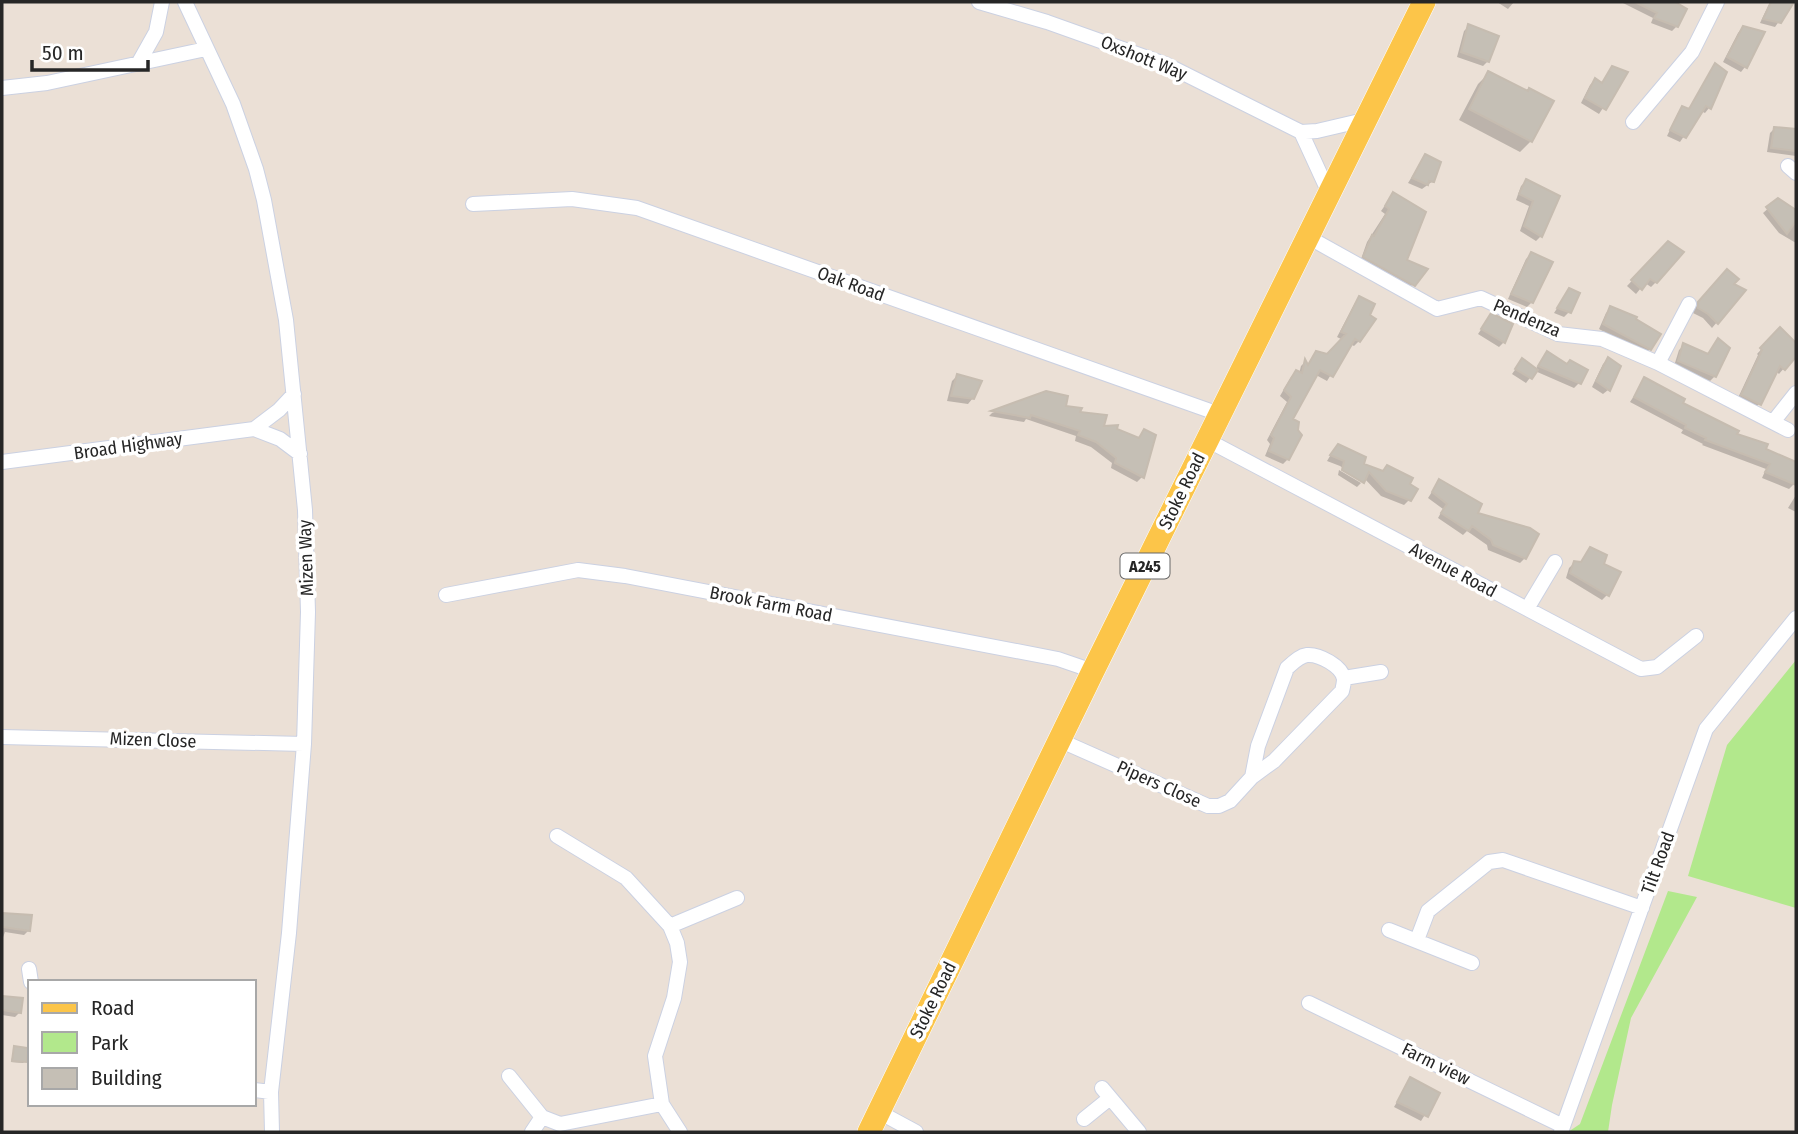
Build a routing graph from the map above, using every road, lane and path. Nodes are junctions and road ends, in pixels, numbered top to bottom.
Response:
1 (162, 2) edge
2 (185, 2) edge
3 (979, 2) edge
4 (1424, 2) edge
5 (1717, 2) edge
6 (206, 49) junction
7 (138, 64) junction
8 (2, 89) edge
9 (1364, 120) junction
10 (1633, 122) dead end
11 (1301, 132) junction
12 (1329, 193) junction
13 (473, 204) dead end
14 (1308, 237) junction
15 (1689, 304) dead end
16 (1658, 363) junction
17 (1796, 393) edge
18 (294, 394) junction
19 (1220, 414) junction
20 (1773, 422) junction
21 (254, 429) junction
22 (1788, 430) dead end
23 (1207, 440) junction
24 (300, 454) junction
25 (2, 462) edge
26 (1555, 562) dead end
27 (446, 595) dead end
28 (1527, 609) junction
29 (1796, 618) edge
30 (1696, 636) dead end
31 (1093, 671) junction
32 (1381, 672) dead end
33 (1344, 678) junction
34 (2, 737) edge
35 (1059, 740) junction
36 (304, 744) junction
37 (1252, 776) junction
38 (557, 836) dead end
39 (737, 898) dead end
40 (1642, 908) junction
41 (670, 926) junction
42 (1389, 930) dead end
43 (1417, 940) junction
44 (1472, 962) dead end
45 (1309, 1003) dead end
46 (509, 1076) dead end
47 (256, 1090) edge
48 (271, 1092) junction
49 (662, 1104) junction
50 (542, 1117) junction
51 (1084, 1119) dead end
52 (874, 1122) edge
53 (1562, 1129) edge
54 (272, 1132) edge
55 (532, 1132) edge
56 (680, 1132) edge
57 (916, 1132) edge
58 (1139, 1132) edge

1 - 7 street
2 - 6 street, Mizen Way
3 - 11 street, Oxshott Way
4 - 9 main road, Stoke Road / A245
5 - 10 street
6 - 7 street
6 - 18 street, Mizen Way
7 - 8 street
9 - 11 street
9 - 12 main road, Stoke Road / A245
11 - 12 street
12 - 14 main road, Stoke Road / A245
13 - 19 street, Oak Road
14 - 16 street, Pendenza
14 - 19 main road, Stoke Road / A245
15 - 16 street
16 - 20 street, Pendenza
17 - 20 street
18 - 21 street
18 - 24 street, Mizen Way
19 - 23 main road, Stoke Road / A245
20 - 22 street, Pendenza
21 - 24 street
21 - 25 street, Broad Highway
23 - 28 street, Avenue Road
23 - 31 main road, Stoke Road / A245
24 - 36 street, Mizen Way
26 - 28 street
27 - 31 street, Brook Farm Road
28 - 30 street, Avenue Road
29 - 40 street, Tilt Road
31 - 35 main road, Stoke Road / A245
32 - 33 street
33 - 37 street, Pipers Close
33 - 37 street
34 - 36 street, Mizen Close
35 - 37 street, Pipers Close
35 - 52 main road, Stoke Road / A245
36 - 48 street, Mizen Way
38 - 41 street
39 - 41 street
40 - 43 street
40 - 53 street, Tilt Road
41 - 49 street
42 - 43 street
43 - 44 street
45 - 53 street, Farm view
46 - 50 street
47 - 48 street
48 - 54 street, Mizen Way
49 - 50 street
49 - 56 street
50 - 55 street
51 - 58 street
52 - 57 street

